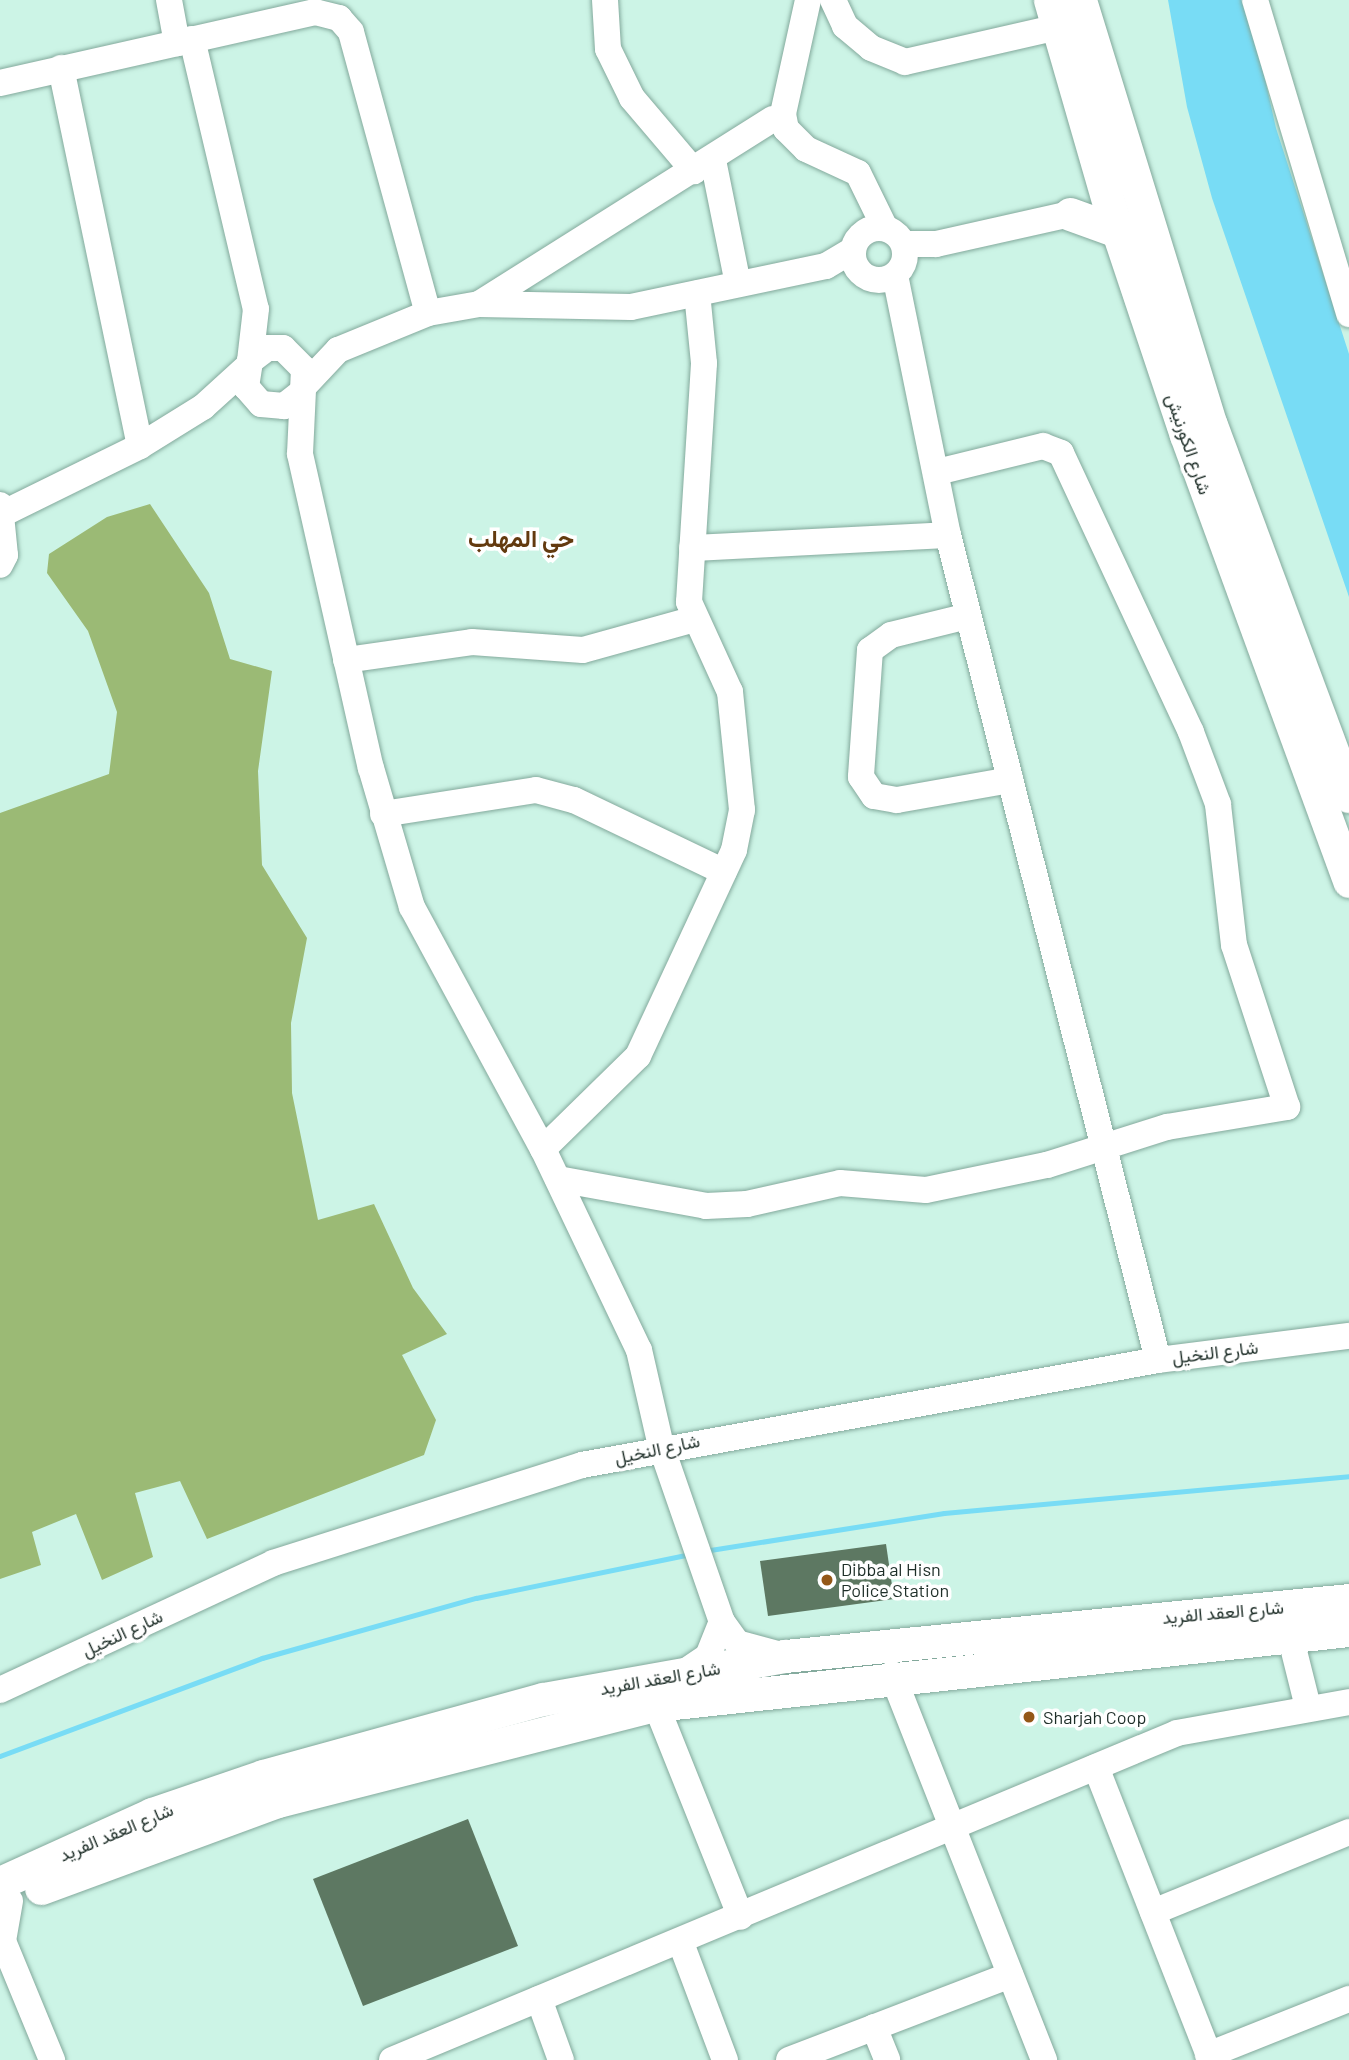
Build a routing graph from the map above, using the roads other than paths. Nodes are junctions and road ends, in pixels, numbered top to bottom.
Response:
1 (169, 0) edge
2 (605, 0) edge
3 (808, 0) edge
4 (833, 0) edge
5 (1255, 0) edge
6 (343, 9) edge
7 (1060, 10) edge
8 (185, 41) junction
9 (61, 68) junction
10 (0, 83) edge
11 (773, 119) dead end
12 (704, 165) junction
13 (1102, 181) junction
14 (1070, 214) junction
15 (1117, 231) junction
16 (881, 255) junction
17 (738, 284) junction
18 (698, 293) junction
19 (479, 304) junction
20 (256, 309) junction
21 (428, 313) junction
22 (1349, 314) edge
23 (1181, 329) junction
24 (286, 349) junction
25 (338, 350) junction
26 (1213, 355) dead end
27 (248, 364) junction
28 (303, 389) junction
29 (264, 405) junction
30 (203, 407) junction
31 (140, 446) junction
32 (300, 454) junction
33 (937, 472) junction
34 (1, 511) edge
35 (948, 535) junction
36 (692, 548) junction
37 (0, 565) edge
38 (1291, 569) dead end
39 (1276, 604) junction
40 (968, 616) junction
41 (695, 619) junction
42 (346, 660) junction
43 (1010, 780) junction
44 (1349, 796) edge
45 (383, 814) junction
46 (724, 872) junction
47 (1349, 881) edge
48 (1104, 1148) junction
49 (543, 1149) junction
50 (558, 1179) junction
51 (1349, 1336) edge
52 (1157, 1360) junction
53 (661, 1446) junction
54 (1349, 1600) edge
55 (722, 1622) junction
56 (1349, 1630) edge
57 (1290, 1635) junction
58 (785, 1656) junction
59 (680, 1674) junction
60 (892, 1674) junction
61 (0, 1690) edge
62 (1349, 1702) edge
63 (656, 1705) junction
64 (1308, 1707) junction
65 (1097, 1767) junction
66 (954, 1827) junction
67 (1347, 1840) edge
68 (3, 1896) edge
69 (1153, 1912) junction
70 (741, 1916) junction
71 (1, 1940) edge
72 (681, 1942) junction
73 (1010, 1975) junction
74 (539, 1999) junction
75 (1349, 1999) edge
76 (874, 2027) junction
77 (1210, 2057) edge
78 (52, 2060) edge
79 (393, 2060) edge
80 (561, 2060) edge
81 (724, 2060) edge
82 (789, 2060) edge
83 (887, 2060) edge
84 (1044, 2060) edge

1 - 8 street
2 - 12 street
3 - 16 street
4 - 7 street
5 - 22 street
6 - 8 street
6 - 21 street
7 - 13 main road, شارع الكورنيش
7 - 23 main road, شارع الكورنيش
8 - 9 street
8 - 20 street
9 - 10 street
9 - 31 street
11 - 12 street
12 - 17 street
12 - 19 street
13 - 14 main road
13 - 15 main road, شارع الكورنيش
14 - 15 main road
14 - 16 street
15 - 47 main road, شارع الكورنيش
16 - 17 street
16 - 33 street
17 - 18 street
18 - 19 street
18 - 36 street
19 - 21 street
20 - 24 street
20 - 27 street
21 - 25 street
23 - 26 main road
23 - 39 main road, شارع الكورنيش
24 - 25 street
24 - 27 street
24 - 28 street
25 - 28 street
27 - 29 street
27 - 30 street
28 - 29 street
28 - 32 street
29 - 30 street
29 - 32 street
30 - 31 street
31 - 34 street
32 - 42 street
33 - 35 street
33 - 48 street
34 - 37 street
35 - 36 street
35 - 40 street
36 - 41 street
38 - 39 main road
39 - 44 main road, شارع الكورنيش
40 - 43 street
40 - 43 street
41 - 42 street
41 - 46 street
42 - 45 street
43 - 48 street
45 - 46 street
45 - 49 street
46 - 49 street
48 - 50 street
48 - 52 street
49 - 50 street
50 - 53 street
51 - 52 street, شارع النخيل
52 - 53 street, شارع النخيل
53 - 55 street
53 - 61 street, شارع النخيل
54 - 58 main road, شارع العقد الفريد
55 - 58 street
55 - 59 street
56 - 57 main road, شارع العقد الفريد
57 - 60 main road, شارع العقد الفريد
57 - 64 street
58 - 59 main road, شارع العقد الفريد
59 - 68 main road, شارع العقد الفريد
60 - 63 main road, شارع العقد الفريد
60 - 66 street
62 - 64 street
63 - 68 main road, شارع العقد الفريد
63 - 70 street
64 - 65 street
65 - 66 street
65 - 69 street
66 - 70 street
66 - 73 street
67 - 69 street
68 - 71 street
69 - 77 street
70 - 72 street
71 - 78 street
72 - 74 street
72 - 81 street
73 - 76 street
73 - 84 street
74 - 79 street
74 - 80 street
75 - 77 street
76 - 82 street
76 - 83 street

